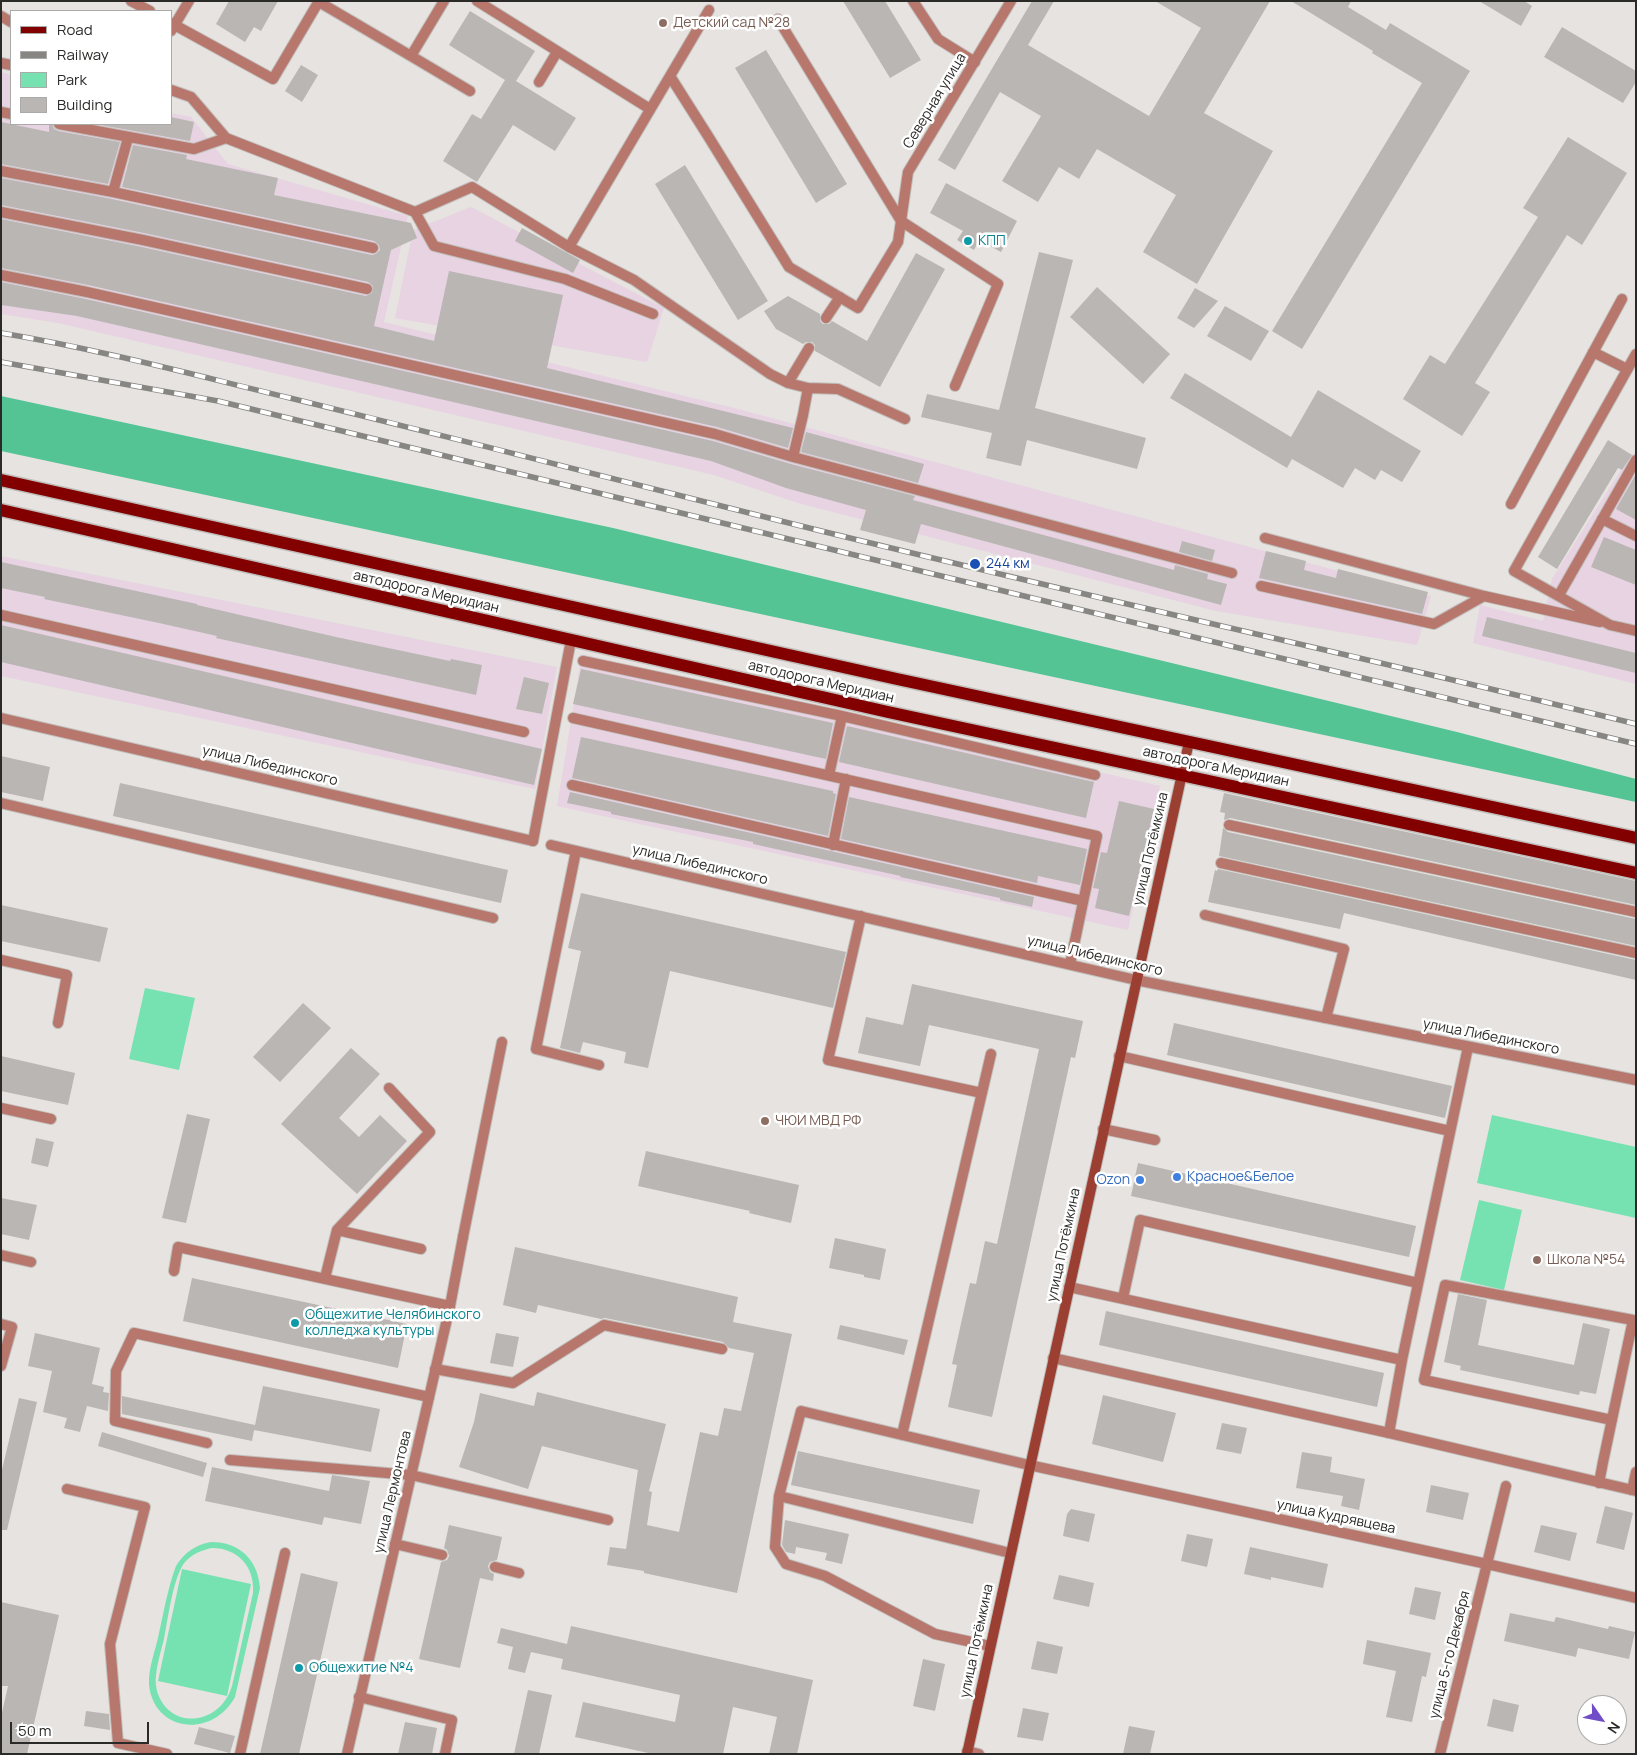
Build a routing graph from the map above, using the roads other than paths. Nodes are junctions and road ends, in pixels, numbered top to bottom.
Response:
1 (131, 1) edge
2 (188, 1) edge
3 (444, 1) edge
4 (477, 1) edge
5 (913, 1) edge
6 (1011, 1) edge
7 (319, 2) edge
8 (148, 10) edge
9 (709, 10) dead end
10 (778, 19) dead end
11 (172, 26) edge
12 (557, 52) junction
13 (411, 56) junction
14 (974, 62) junction
15 (670, 76) junction
16 (539, 82) dead end
17 (172, 90) edge
18 (470, 92) dead end
19 (650, 109) junction
20 (64, 125) edge
21 (128, 138) junction
22 (226, 138) junction
23 (1, 171) edge
24 (113, 192) junction
25 (1, 212) edge
26 (415, 212) junction
27 (901, 221) junction
28 (569, 247) junction
29 (374, 248) dead end
30 (1, 275) edge
31 (367, 289) dead end
32 (840, 297) junction
33 (1622, 299) dead end
34 (653, 314) dead end
35 (826, 318) dead end
36 (809, 348) dead end
37 (1594, 352) junction
38 (1636, 354) edge
39 (1627, 369) junction
40 (788, 382) junction
41 (955, 386) dead end
42 (808, 388) junction
43 (905, 419) dead end
44 (793, 457) junction
45 (1636, 460) edge
46 (1, 480) edge
47 (1511, 504) dead end
48 (1, 510) edge
49 (1602, 519) junction
50 (1636, 536) edge
51 (1266, 538) dead end
52 (1232, 573) dead end
53 (1261, 586) dead end
54 (1559, 595) junction
55 (1484, 596) junction
56 (1, 615) edge
57 (1610, 625) junction
58 (1636, 631) edge
59 (571, 640) junction
60 (583, 661) dead end
61 (842, 716) junction
62 (1, 718) edge
63 (573, 718) dead end
64 (524, 732) dead end
65 (1189, 742) junction
66 (829, 775) junction
67 (1095, 775) dead end
68 (1182, 775) junction
69 (846, 779) junction
70 (572, 785) dead end
71 (1, 803) edge
72 (1229, 825) dead end
73 (1636, 838) edge
74 (551, 845) dead end
75 (833, 845) junction
76 (576, 851) junction
77 (1221, 862) dead end
78 (1636, 873) edge
79 (1084, 901) junction
80 (1636, 912) edge
81 (1205, 915) dead end
82 (861, 916) junction
83 (493, 918) dead end
84 (1636, 953) edge
85 (1, 960) edge
86 (1070, 964) junction
87 (1136, 980) junction
88 (1326, 1018) junction
89 (58, 1023) dead end
90 (502, 1042) dead end
91 (1468, 1046) junction
92 (991, 1054) dead end
93 (1119, 1056) junction
94 (599, 1065) dead end
95 (1636, 1080) edge
96 (389, 1088) dead end
97 (982, 1093) junction
98 (1, 1108) edge
99 (51, 1119) dead end
100 (1104, 1129) junction
101 (1450, 1131) junction
102 (1155, 1140) dead end
103 (337, 1230) junction
104 (421, 1249) dead end
105 (1, 1255) edge
106 (31, 1262) dead end
107 (174, 1271) dead end
108 (325, 1278) junction
109 (1418, 1283) junction
110 (1069, 1287) junction
111 (1122, 1298) junction
112 (450, 1306) junction
113 (1, 1324) edge
114 (722, 1349) dead end
115 (1053, 1358) junction
116 (1402, 1360) junction
117 (1, 1366) edge
118 (435, 1369) junction
119 (429, 1397) junction
120 (1612, 1420) junction
121 (1389, 1433) junction
122 (902, 1436) junction
123 (207, 1443) dead end
124 (230, 1460) dead end
125 (1029, 1465) junction
126 (1636, 1472) edge
127 (410, 1475) junction
128 (1599, 1483) junction
129 (1506, 1486) dead end
130 (67, 1489) dead end
131 (1634, 1490) edge
132 (779, 1496) junction
133 (608, 1520) dead end
134 (395, 1544) junction
135 (286, 1553) dead end
136 (1010, 1553) junction
137 (442, 1555) dead end
138 (1487, 1564) junction
139 (496, 1567) dead end
140 (519, 1573) dead end
141 (1636, 1598) edge
142 (990, 1646) junction
143 (359, 1697) junction
144 (967, 1752) edge
145 (167, 1754) edge
146 (240, 1754) edge
147 (347, 1754) edge
148 (445, 1754) edge
149 (979, 1754) edge
150 (1440, 1754) edge

1 - 8 street
2 - 11 street
3 - 13 street
4 - 12 street
5 - 14 street
6 - 14 street, Северная улица
7 - 11 street
7 - 13 street
9 - 15 street
10 - 27 street
12 - 16 street
12 - 19 street
13 - 18 street
14 - 27 street, Северная улица
15 - 19 street
15 - 32 street
17 - 22 street
19 - 28 street
20 - 21 street
21 - 22 street
21 - 24 street
22 - 26 street
23 - 24 street
24 - 29 street
25 - 31 street
26 - 28 street
26 - 34 street
27 - 32 street, Северная улица
27 - 41 street
28 - 40 street
30 - 44 street
32 - 35 street
33 - 37 street
36 - 40 street
37 - 39 street
37 - 47 street
38 - 39 street
39 - 54 street
40 - 42 street
42 - 43 street
42 - 44 street
44 - 52 street
45 - 49 street
46 - 65 main road, автодорога Меридиан
48 - 59 main road, автодорога Меридиан
49 - 50 street
49 - 54 street
51 - 55 street
53 - 55 street
54 - 57 street
55 - 57 street
56 - 64 street
57 - 58 street
59 - 62 street, улица Либединского
59 - 68 main road, автодорога Меридиан
60 - 61 street
61 - 66 street
61 - 67 street
63 - 66 street
65 - 68 street, улица Потёмкина
65 - 73 main road, автодорога Меридиан
66 - 69 street
68 - 78 main road, автодорога Меридиан
68 - 87 street, улица Потёмкина
69 - 75 street
69 - 79 street
70 - 75 street
71 - 83 street
72 - 80 street
74 - 76 street, улица Либединского
75 - 79 street
76 - 82 street, улица Либединского
76 - 94 street
77 - 84 street
79 - 86 street
81 - 88 street
82 - 86 street, улица Либединского
82 - 97 street
85 - 89 street
86 - 87 street, улица Либединского
87 - 88 street, улица Либединского
87 - 93 street, улица Потёмкина
88 - 91 street, улица Либединского
90 - 112 street, улица Лермонтова
91 - 95 street, улица Либединского
91 - 101 street
92 - 97 street
93 - 100 street, улица Потёмкина
93 - 101 street
96 - 103 street
97 - 122 street
98 - 99 street
100 - 102 street
100 - 110 street, улица Потёмкина
101 - 109 street
103 - 104 street
103 - 108 street
105 - 106 street
107 - 108 street
108 - 112 street
109 - 111 street
109 - 116 street
110 - 111 street
110 - 115 street, улица Потёмкина
111 - 116 street
112 - 118 street, улица Лермонтова
113 - 117 street
114 - 118 street
115 - 121 street
115 - 125 street, улица Потёмкина
116 - 121 street
118 - 119 street, улица Лермонтова
119 - 123 street
119 - 127 street, улица Лермонтова
120 - 120 street
120 - 128 street
121 - 128 street
122 - 125 street, улица Кудрявцева
122 - 132 street, улица Кудрявцева
124 - 127 street
125 - 136 street, улица Потёмкина
125 - 138 street, улица Кудрявцева
126 - 131 street
127 - 133 street
127 - 134 street, улица Лермонтова
128 - 131 street
129 - 138 street, улица 5-го Декабря
130 - 145 street
132 - 136 street
132 - 142 street
134 - 137 street
134 - 143 street, улица Лермонтова
135 - 146 street
136 - 142 street, улица Потёмкина
138 - 141 street, улица Кудрявцева
138 - 150 street, улица 5-го Декабря
139 - 140 street
142 - 144 street, улица Потёмкина
143 - 147 street, улица Лермонтова
143 - 148 street
144 - 149 street

